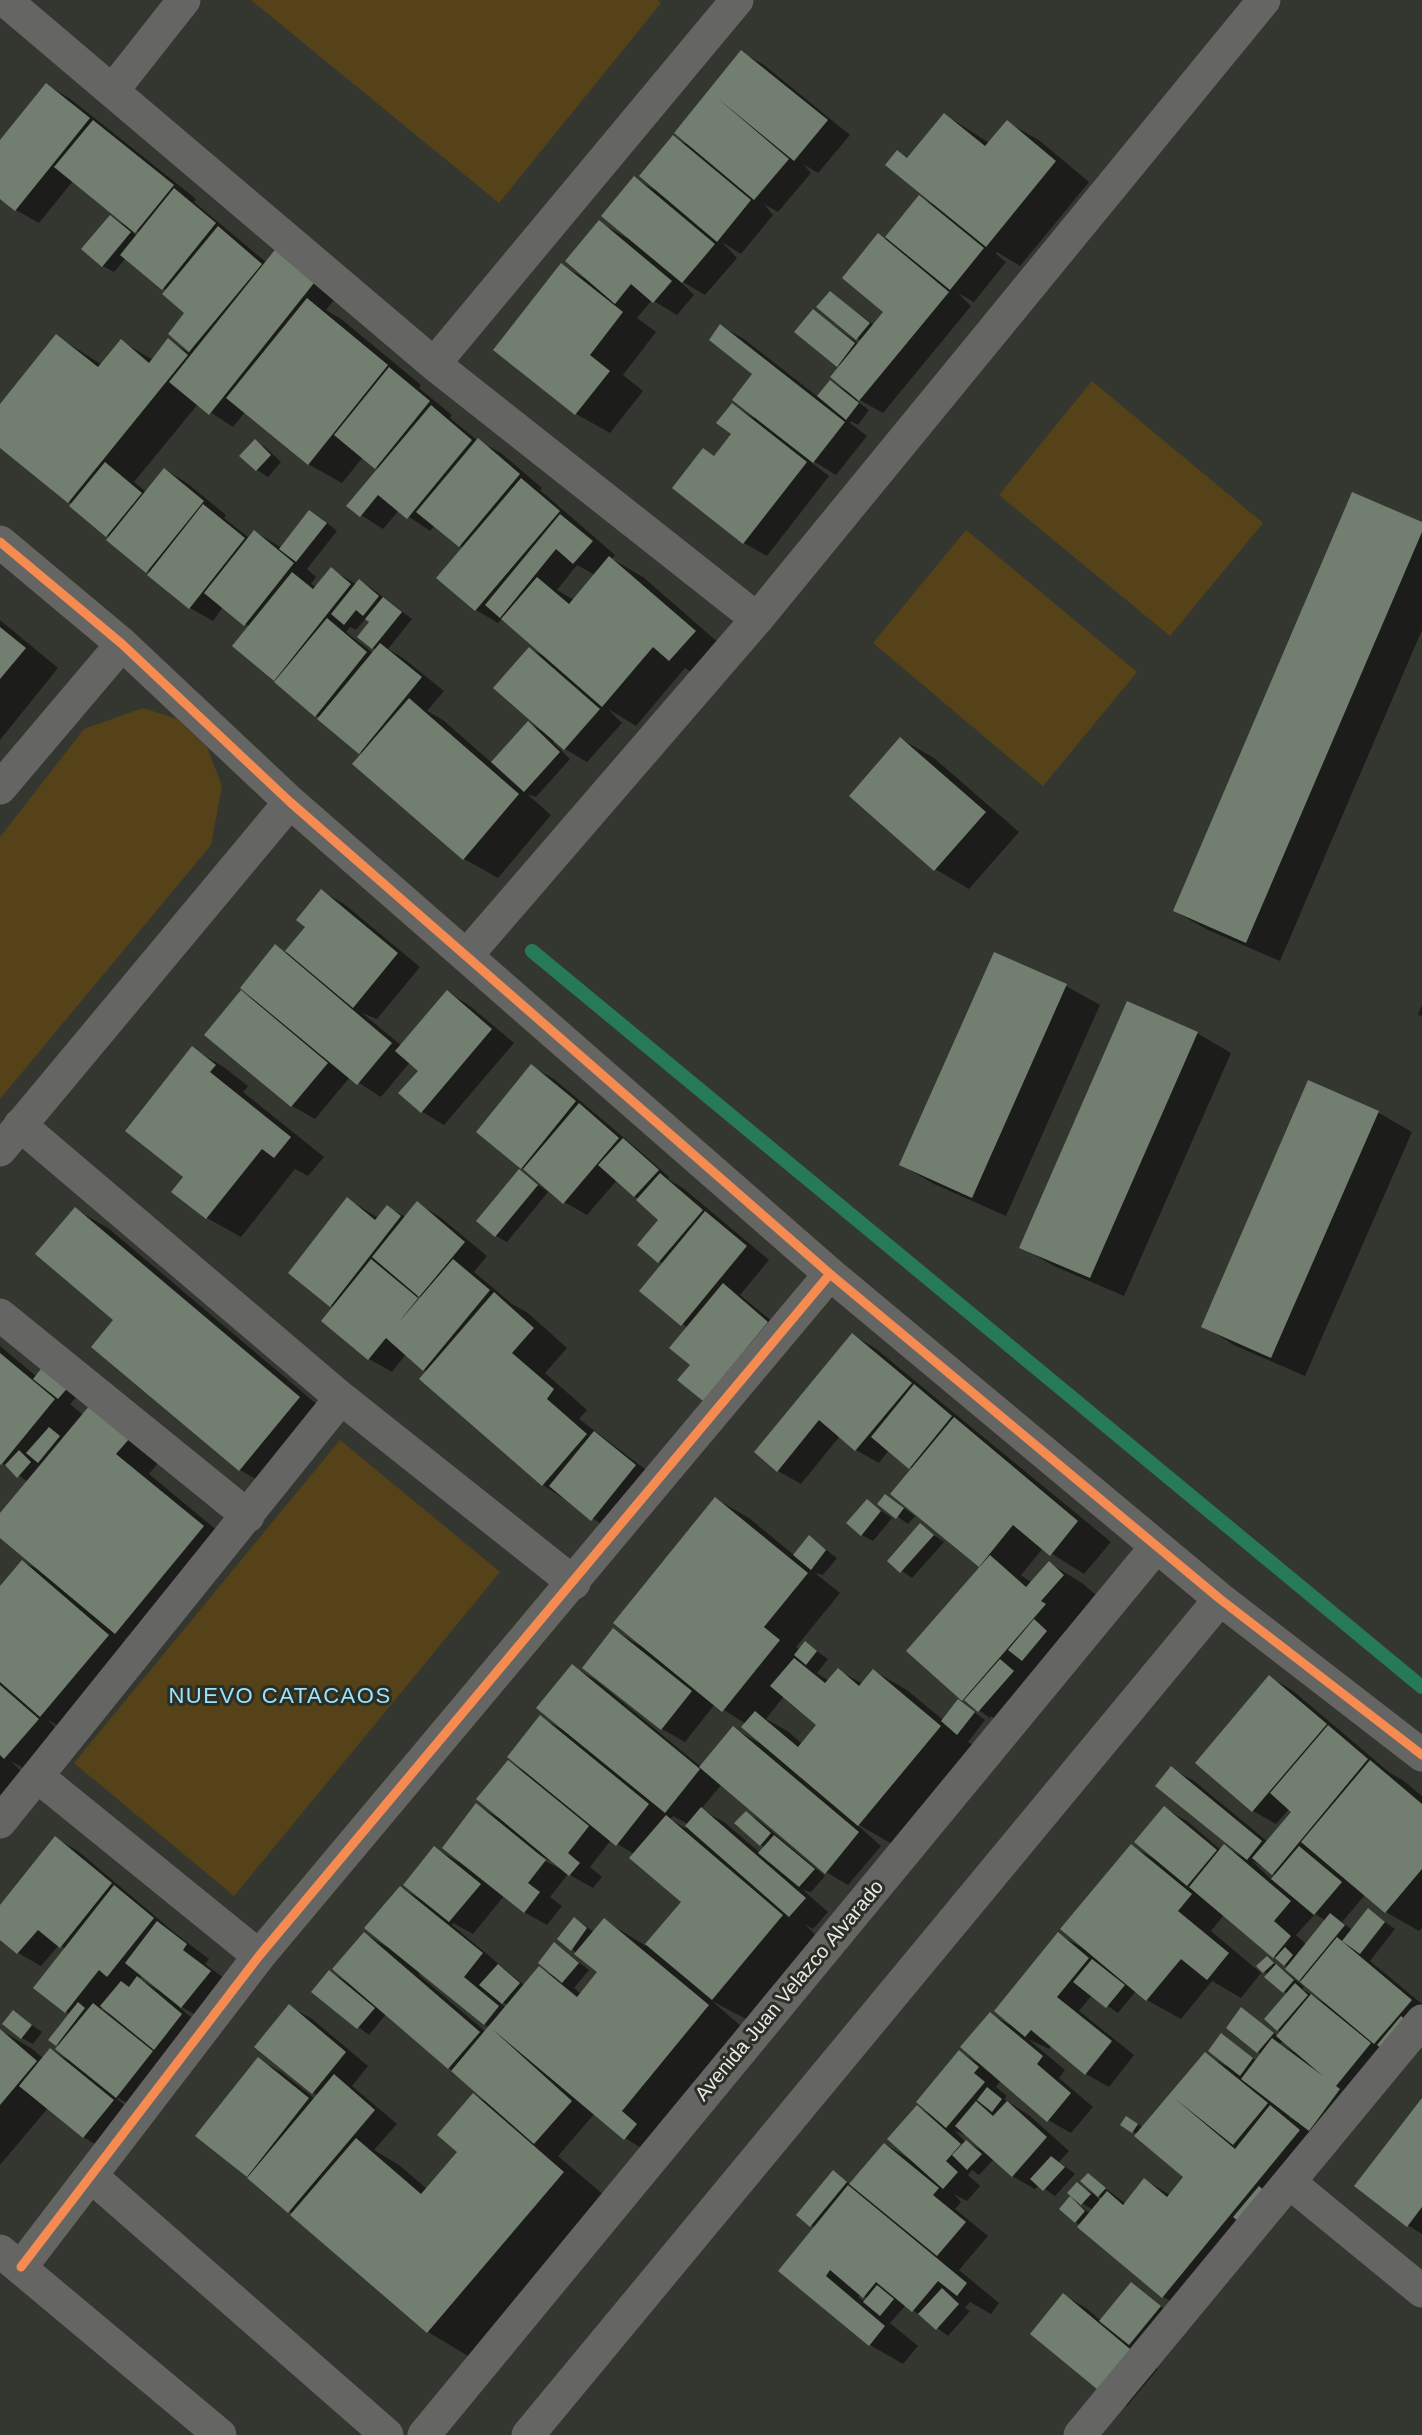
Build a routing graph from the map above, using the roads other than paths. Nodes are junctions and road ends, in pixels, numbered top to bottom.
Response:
1 (5, 0) edge
2 (184, 0) edge
3 (737, 0) edge
4 (1264, 0) edge
5 (112, 90) junction
6 (434, 364) junction
7 (0, 542) edge
8 (757, 620) junction
9 (122, 644) junction
10 (0, 788) edge
11 (290, 802) junction
12 (467, 955) junction
13 (20, 1125) junction
14 (0, 1150) edge
15 (830, 1274) junction
16 (0, 1315) edge
17 (341, 1398) junction
18 (248, 1516) junction
19 (1156, 1546) junction
20 (574, 1582) junction
21 (1220, 1599) junction
22 (1422, 1755) edge
23 (37, 1776) junction
24 (0, 1822) edge
25 (259, 1956) junction
26 (1422, 2020) edge
27 (91, 2176) junction
28 (1289, 2182) junction
29 (10, 2259) edge
30 (1422, 2291) edge
31 (220, 2435) edge
32 (387, 2435) edge
33 (424, 2435) edge
34 (528, 2435) edge
35 (1080, 2435) edge

1 - 5 street
2 - 5 street
3 - 6 street
4 - 8 street
5 - 6 street
6 - 8 street
7 - 9 street
8 - 12 street
9 - 10 street
9 - 11 street
11 - 12 street
11 - 13 street
12 - 15 street
13 - 14 street
13 - 17 street
15 - 19 street
15 - 20 street
16 - 18 street
17 - 18 street
17 - 20 street
18 - 23 street
19 - 21 street
19 - 33 street, Avenida Juan Velazco Alvarado
20 - 25 street
21 - 22 street
21 - 34 street
23 - 24 street
23 - 25 street
25 - 27 street
26 - 28 street
27 - 29 street
27 - 32 street
28 - 30 street
28 - 35 street
29 - 31 street

